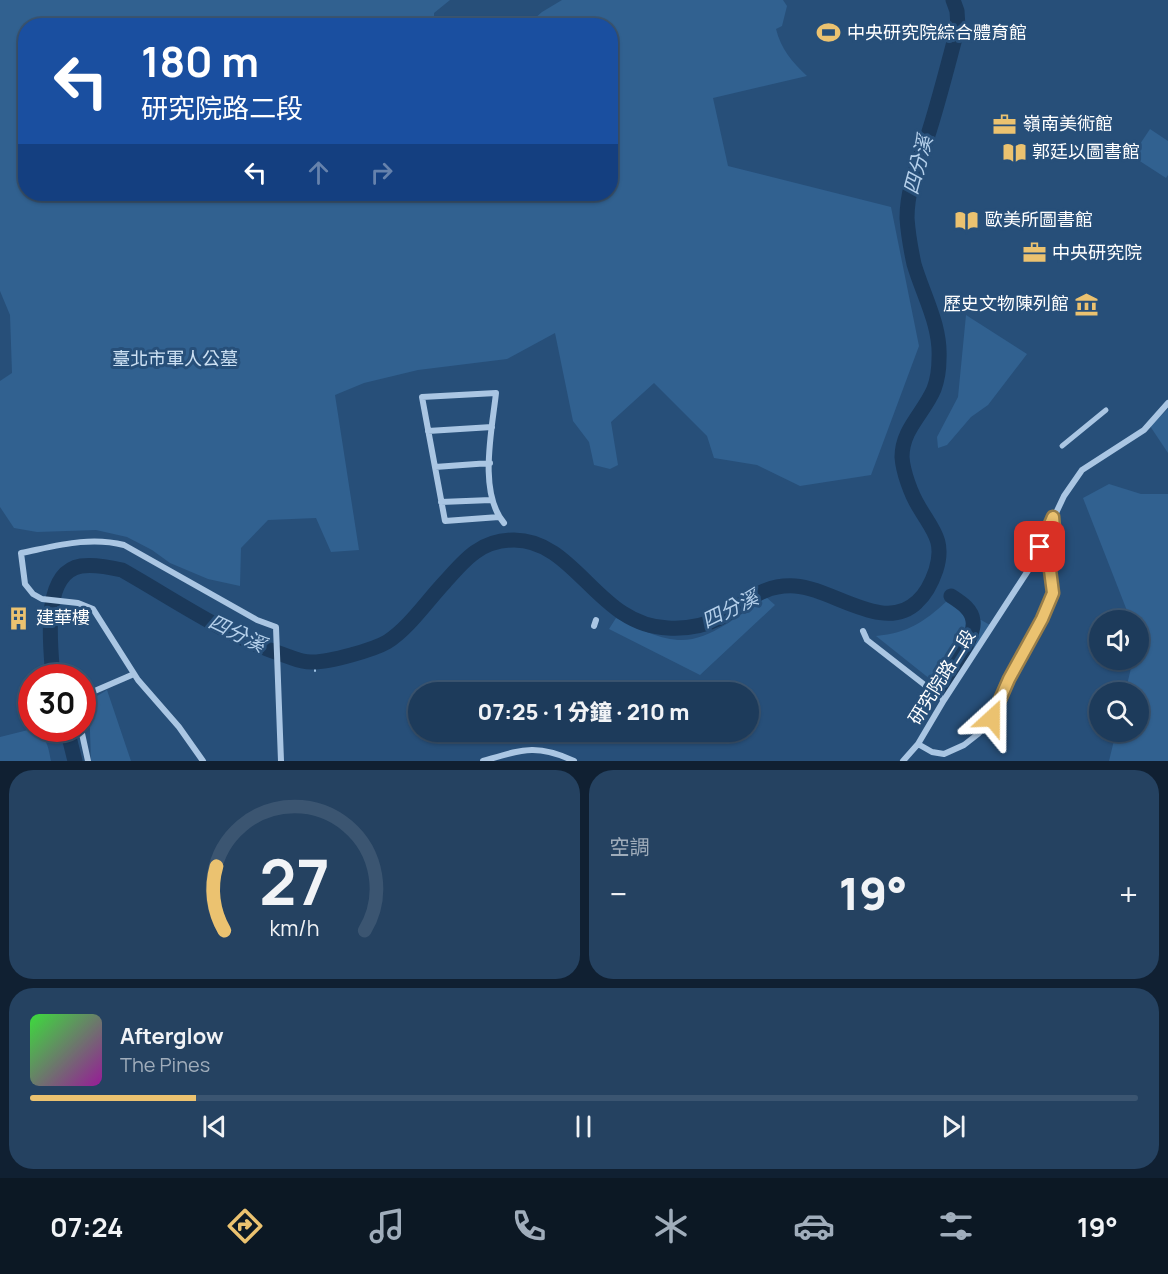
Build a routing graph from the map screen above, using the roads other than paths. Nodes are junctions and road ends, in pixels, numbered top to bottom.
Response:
1 (1168, 403) edge
2 (1106, 410) dead end
3 (492, 426) junction
4 (428, 431) junction
5 (1062, 446) dead end
6 (490, 463) junction
7 (435, 467) junction
8 (491, 500) junction
9 (441, 502) junction
10 (1053, 517) junction
11 (863, 631) dead end
12 (134, 674) junction
13 (96, 691) edge
14 (944, 700) junction
15 (84, 742) edge
16 (918, 744) junction
17 (88, 761) edge
18 (203, 761) edge
19 (281, 761) edge
20 (483, 761) edge
21 (574, 761) edge
22 (903, 761) edge

1 - 10 street, 研究院路二段
2 - 5 street
3 - 4 street
3 - 4 street
3 - 6 street
4 - 7 street
6 - 7 street
6 - 8 street
7 - 9 street
8 - 9 street
8 - 9 street
10 - 14 street, 研究院路二段
10 - 16 street, 研究院路二段
11 - 14 street
12 - 13 street
12 - 18 street
12 - 19 street
14 - 16 street, 研究院路二段
15 - 17 street
16 - 22 street
20 - 21 street

